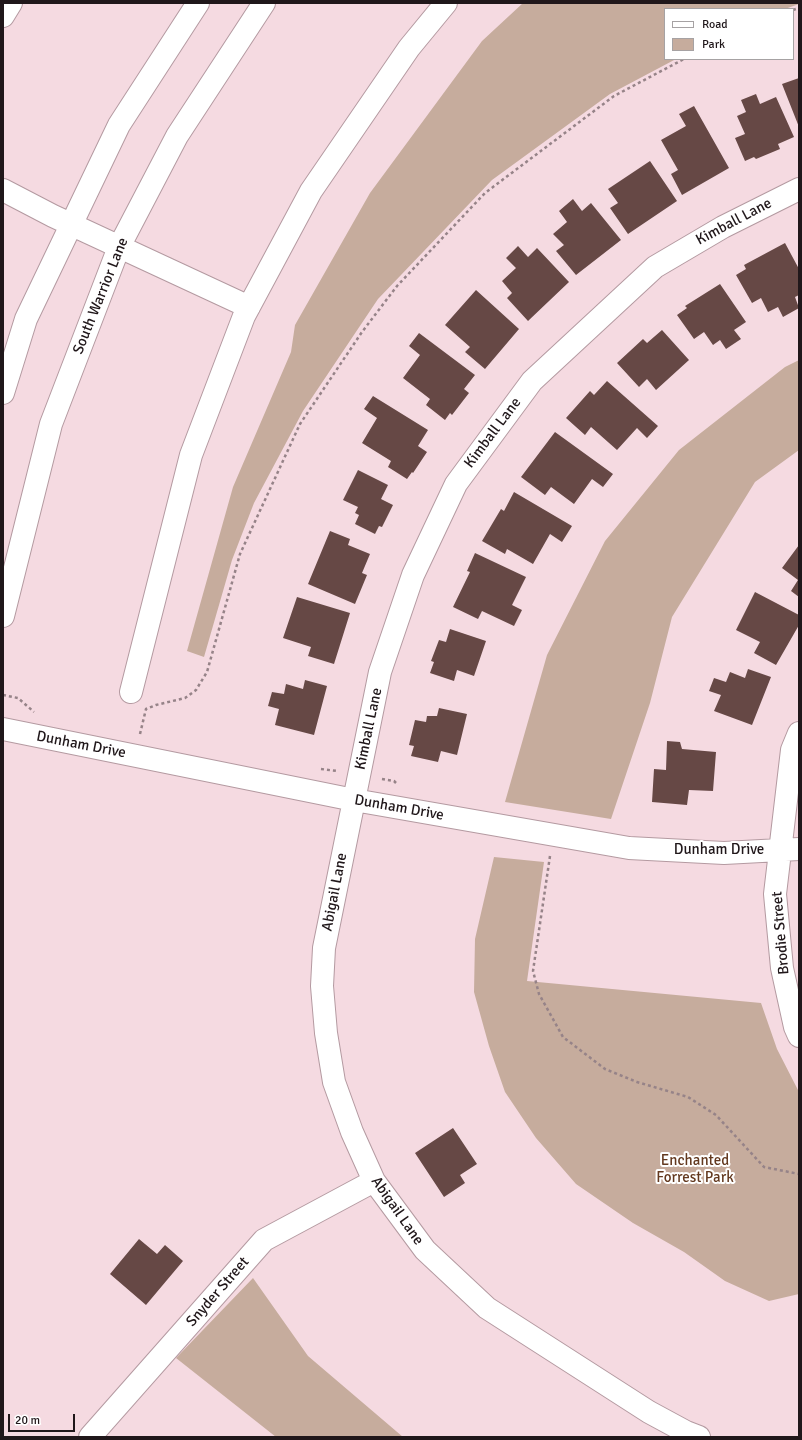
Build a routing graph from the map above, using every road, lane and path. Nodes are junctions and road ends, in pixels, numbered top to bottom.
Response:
1 (11, 3) edge
2 (198, 3) edge
3 (264, 3) edge
4 (446, 3) edge
5 (3, 16) edge
6 (682, 60) edge
7 (799, 189) edge
8 (3, 190) edge
9 (72, 224) junction
10 (119, 247) junction
11 (249, 307) junction
12 (3, 392) edge
13 (3, 616) edge
14 (131, 692) dead end
15 (3, 729) edge
16 (799, 733) edge
17 (140, 734) dead end
18 (354, 800) junction
19 (553, 834) junction
20 (790, 849) edge
21 (799, 1036) edge
22 (799, 1174) edge
23 (374, 1181) junction
24 (90, 1437) edge
25 (699, 1437) edge

1 - 5 street
2 - 9 street
3 - 10 street, South Warrior Lane
4 - 11 street
6 - 17 path
7 - 18 street, Kimball Lane
8 - 9 street
9 - 10 street
9 - 12 street
10 - 11 street
10 - 13 street, South Warrior Lane
11 - 14 street
15 - 18 street, Dunham Drive
16 - 20 street, Brodie Street
18 - 19 street, Dunham Drive
18 - 23 street, Abigail Lane
19 - 20 street, Dunham Drive
19 - 22 path
20 - 21 street, Brodie Street
23 - 24 street, Snyder Street
23 - 25 street, Abigail Lane

